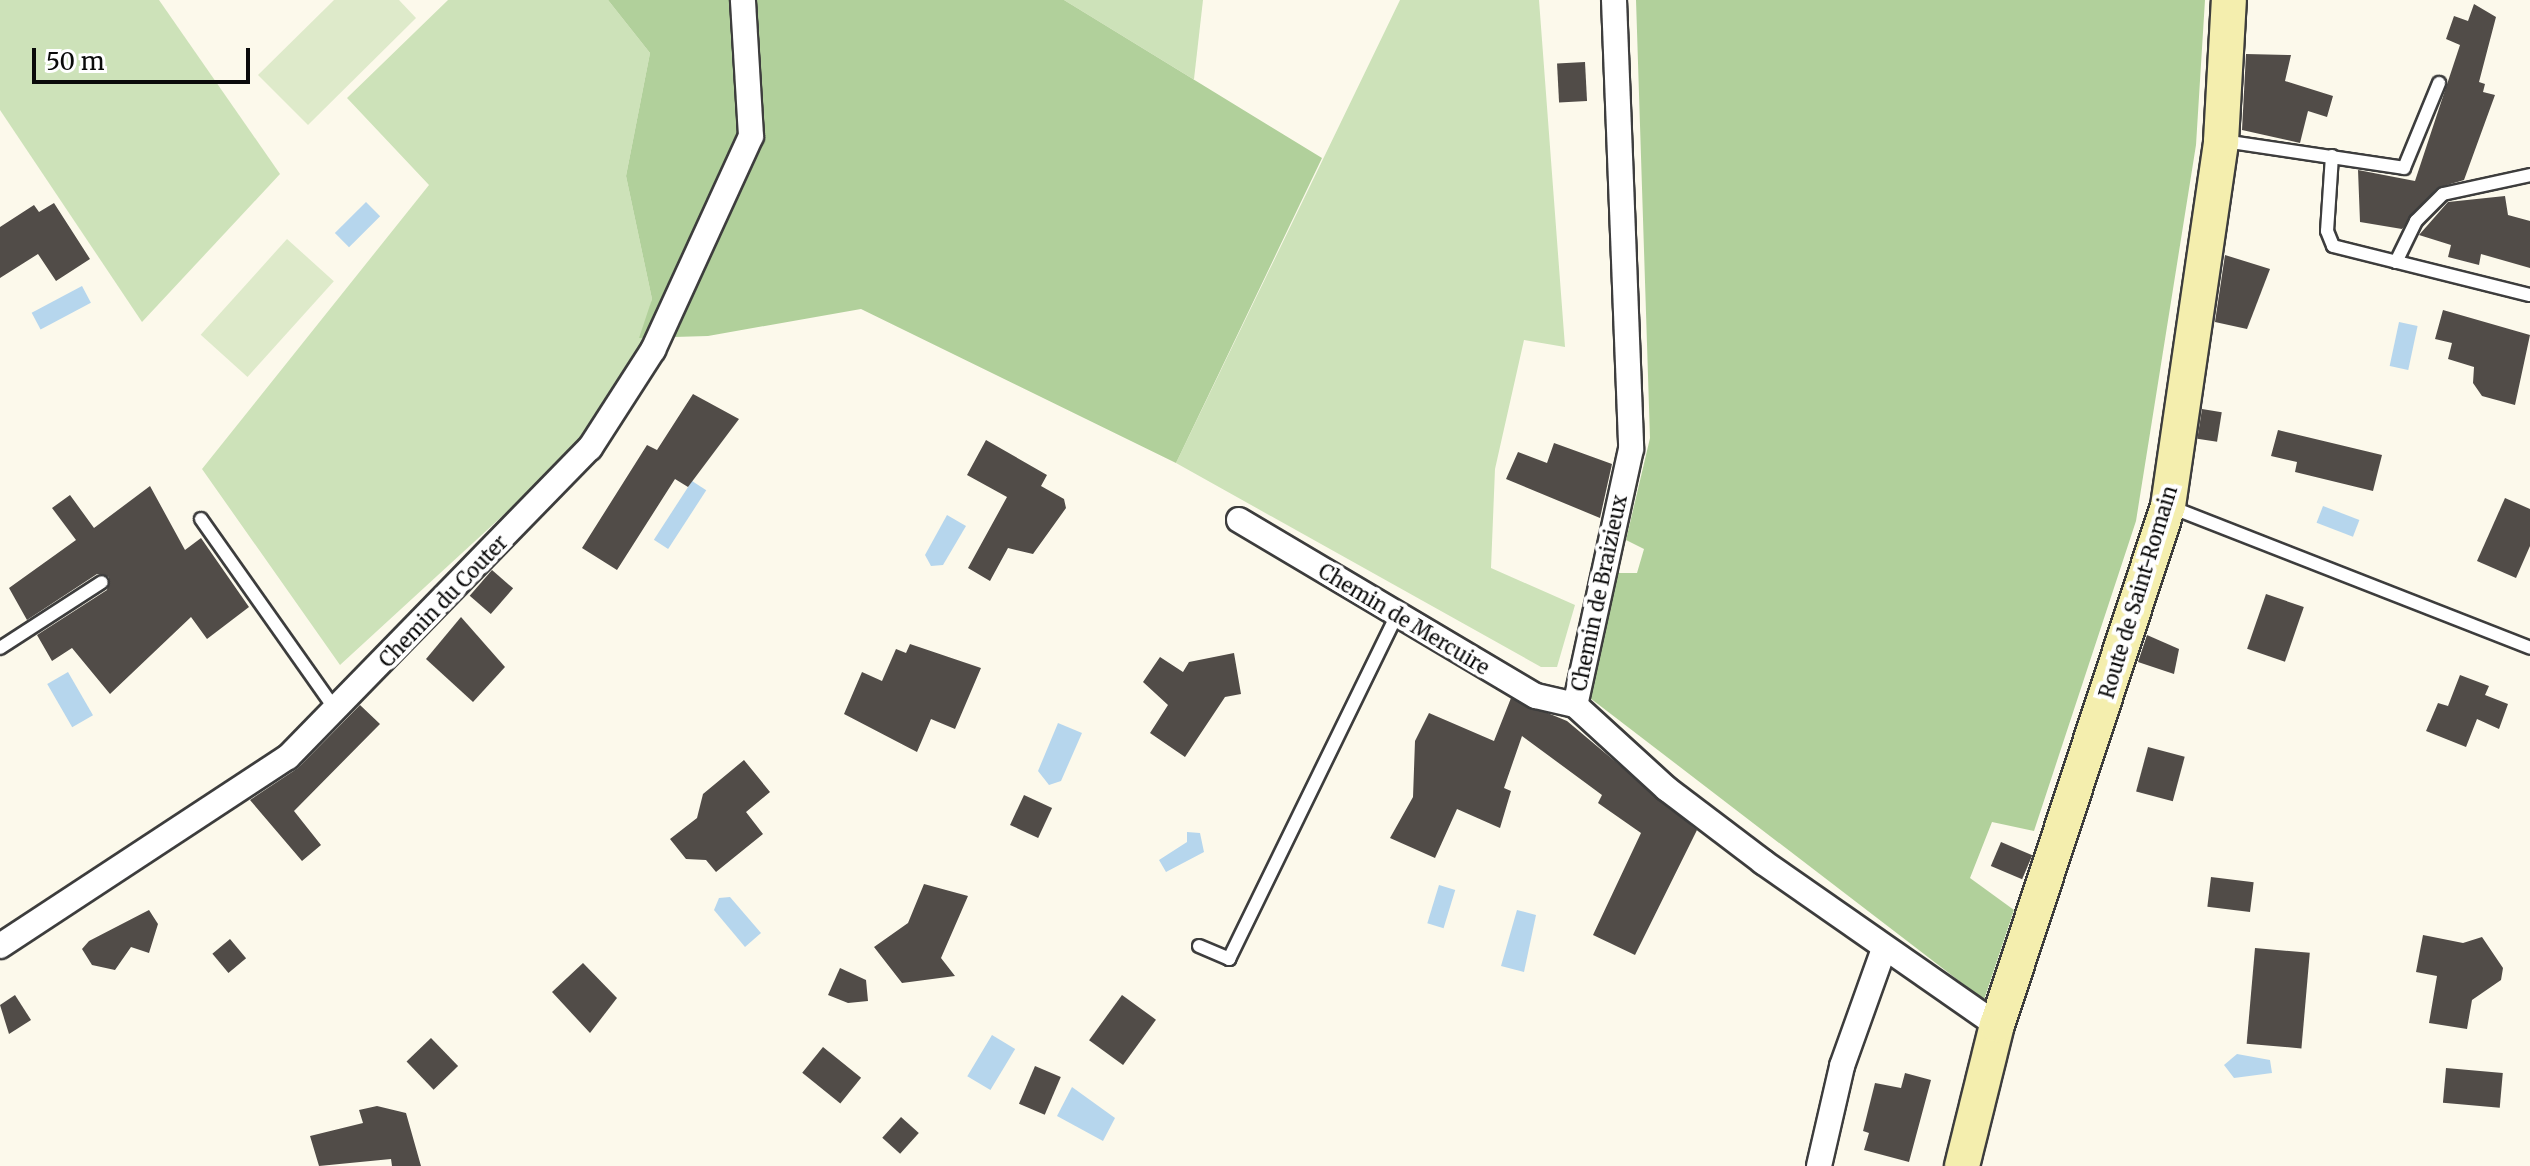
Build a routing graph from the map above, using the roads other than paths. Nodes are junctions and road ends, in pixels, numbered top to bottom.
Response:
1 (743, 0) edge
2 (1614, 0) edge
3 (2229, 0) edge
4 (2439, 83) dead end
5 (2221, 141) junction
6 (2332, 156) junction
7 (2530, 175) edge
8 (2396, 262) junction
9 (2530, 295) edge
10 (2168, 506) junction
11 (201, 519) dead end
12 (1239, 520) dead end
13 (102, 582) dead end
14 (1396, 617) junction
15 (0, 648) edge
16 (2530, 648) edge
17 (1575, 705) junction
18 (337, 712) junction
19 (0, 946) edge
20 (1199, 946) dead end
21 (1884, 949) junction
22 (1997, 1025) junction
23 (1819, 1166) edge
24 (1962, 1166) edge

1 - 18 street, Chemin du Couter
2 - 17 street, Chemin de Braizieux
3 - 5 main road, Route de Saint-Romain
4 - 6 lane
5 - 6 lane
5 - 10 main road, Route de Saint-Romain
6 - 8 lane
7 - 8 lane
8 - 9 lane
10 - 16 lane
10 - 22 main road, Route de Saint-Romain
11 - 18 lane
12 - 14 street, Chemin de Mercuire
13 - 15 lane
14 - 17 street, Chemin de Mercuire
14 - 20 lane
17 - 21 street, Chemin de Braizieux
18 - 19 street, Chemin du Couter
21 - 22 street, Chemin de Braizieux
21 - 23 street
22 - 24 main road, Route de Saint-Romain

